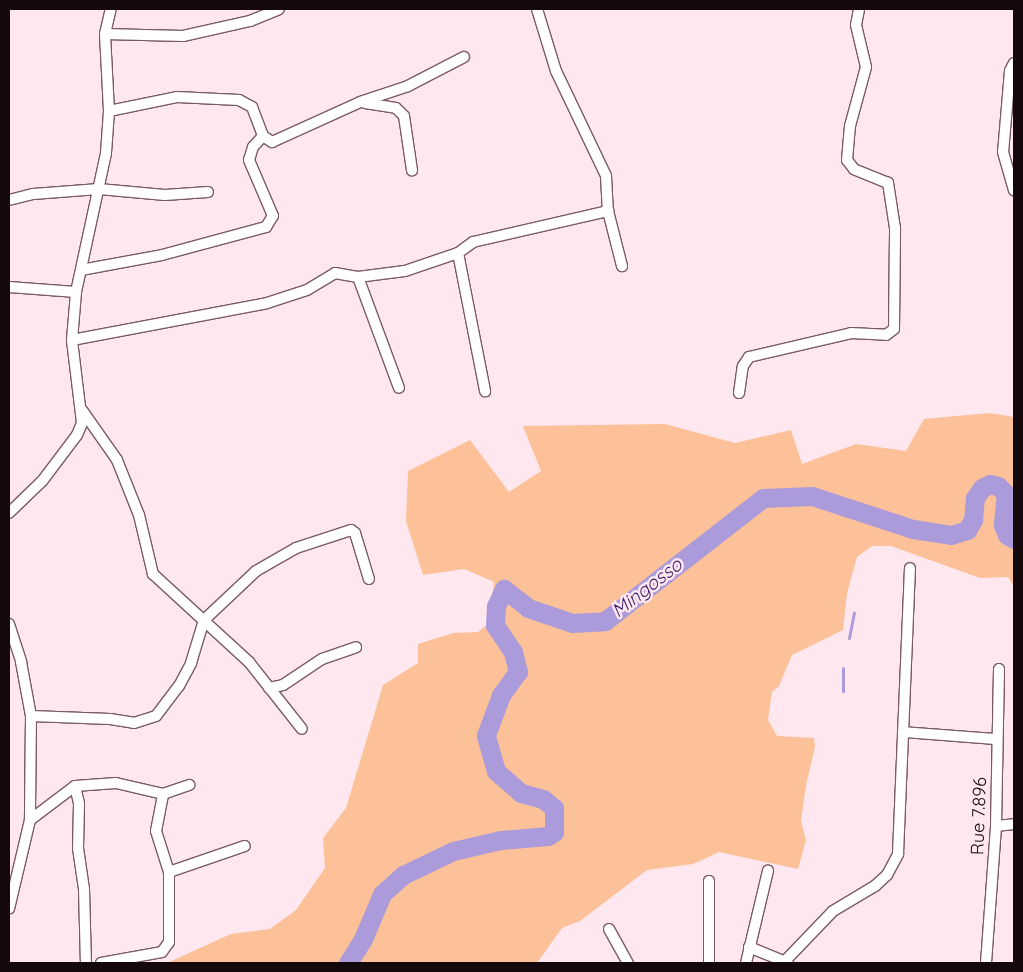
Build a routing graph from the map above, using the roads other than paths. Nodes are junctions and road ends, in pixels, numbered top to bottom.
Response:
1 (111, 9) edge
2 (280, 9) edge
3 (537, 9) edge
4 (859, 9) edge
5 (105, 34) junction
6 (464, 57) dead end
7 (1014, 63) edge
8 (360, 102) junction
9 (108, 111) junction
10 (263, 136) junction
11 (412, 170) dead end
12 (99, 189) junction
13 (1014, 190) edge
14 (208, 192) dead end
15 (9, 200) edge
16 (608, 211) junction
17 (458, 253) junction
18 (622, 266) dead end
19 (81, 270) junction
20 (358, 277) junction
21 (9, 287) edge
22 (76, 292) junction
23 (72, 340) junction
24 (399, 388) dead end
25 (485, 391) dead end
26 (739, 393) dead end
27 (82, 410) junction
28 (9, 513) edge
29 (910, 568) dead end
30 (369, 579) dead end
31 (204, 620) junction
32 (9, 624) edge
33 (356, 647) dead end
34 (999, 669) dead end
35 (269, 688) junction
36 (31, 716) junction
37 (302, 729) dead end
38 (903, 732) junction
39 (997, 740) junction
40 (75, 786) junction
41 (189, 786) dead end
42 (163, 794) junction
43 (30, 820) junction
44 (1014, 824) edge
45 (996, 826) junction
46 (245, 846) dead end
47 (768, 871) dead end
48 (169, 872) junction
49 (709, 881) dead end
50 (9, 910) edge
51 (609, 929) dead end
52 (749, 947) junction
53 (787, 962) edge
54 (86, 963) edge
55 (101, 963) edge
56 (628, 963) edge
57 (709, 963) edge
58 (746, 963) edge
59 (986, 963) edge

1 - 5 street
2 - 5 street
3 - 16 street
4 - 26 street
5 - 9 street
6 - 8 street
7 - 13 street
8 - 10 street
8 - 11 street
9 - 10 street
9 - 12 street
10 - 19 street
12 - 14 street
12 - 15 street
12 - 19 street
16 - 17 street
16 - 18 street
17 - 20 street
17 - 25 street
19 - 22 street
20 - 23 street
20 - 24 street
21 - 22 street
22 - 23 street
23 - 27 street
27 - 28 street
27 - 31 street
29 - 38 street
30 - 31 street
31 - 35 street
31 - 36 street
32 - 36 street
33 - 35 street
34 - 39 street, Rue 7.896
35 - 37 street
36 - 43 street
38 - 39 street
38 - 53 street
39 - 45 street, Rue 7.896
40 - 42 street
40 - 43 street
40 - 54 street
41 - 42 street
42 - 48 street
43 - 50 street
44 - 45 street
45 - 59 street, Rue 7.896
46 - 48 street
47 - 52 street
48 - 55 street
49 - 57 street
51 - 56 street
52 - 53 street
52 - 58 street

